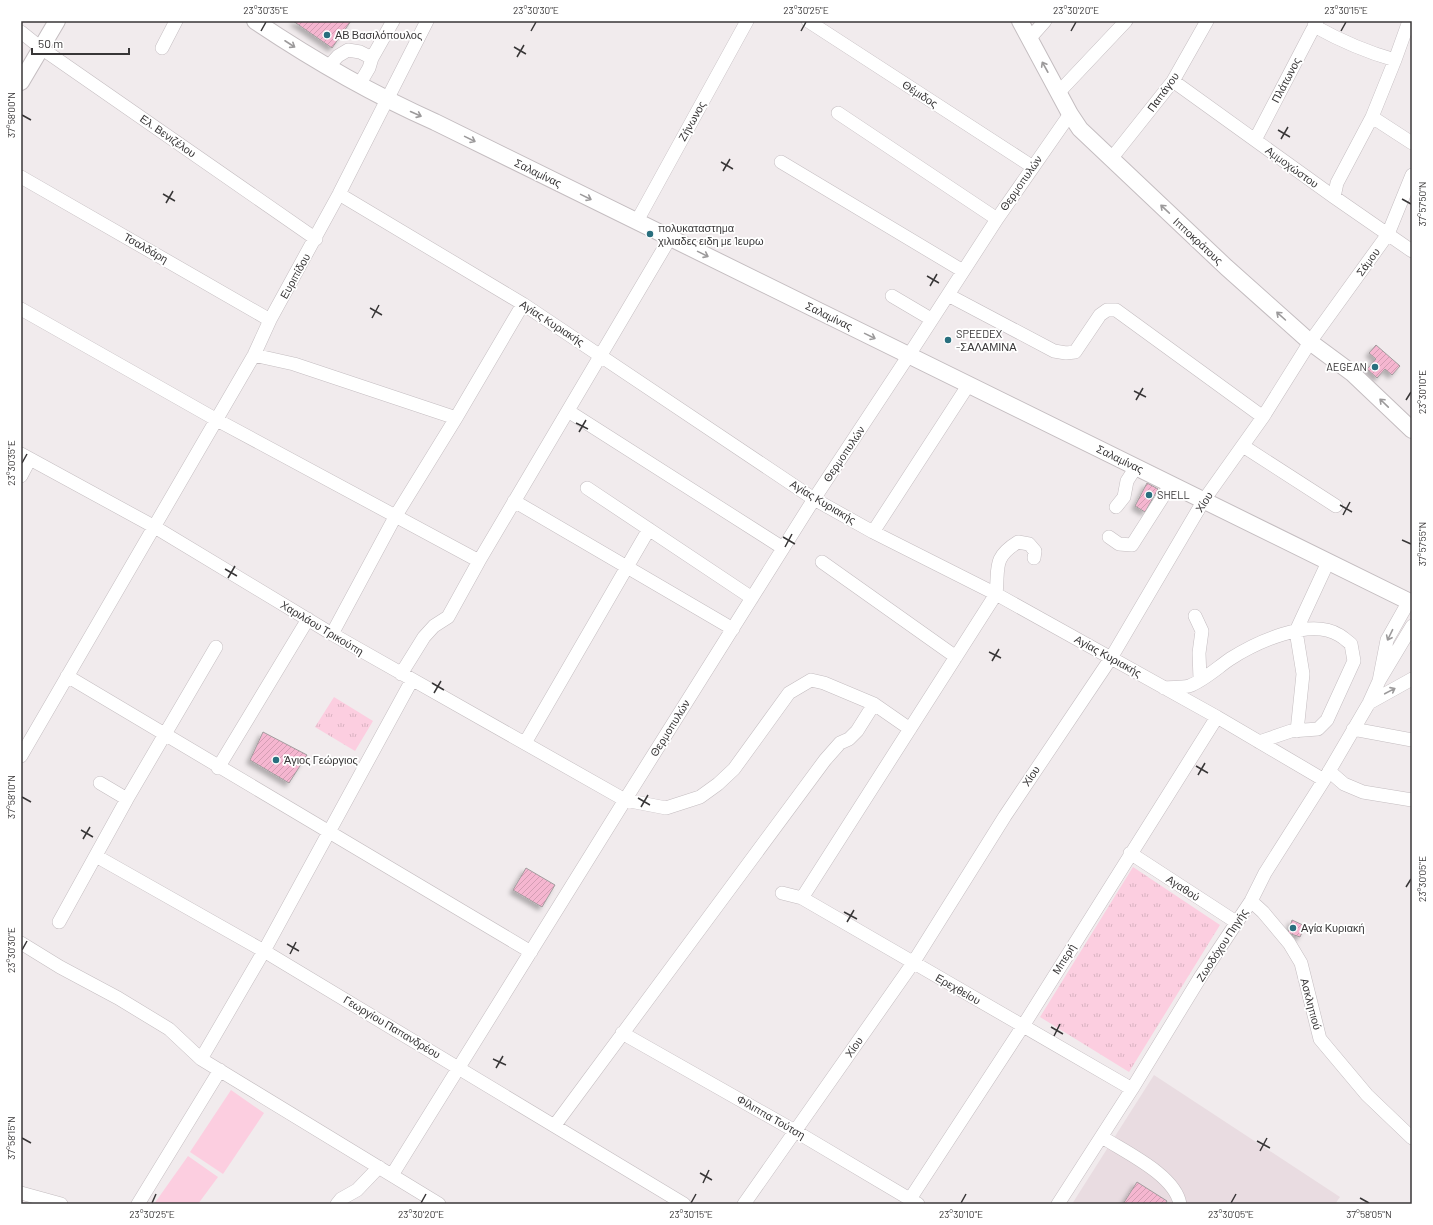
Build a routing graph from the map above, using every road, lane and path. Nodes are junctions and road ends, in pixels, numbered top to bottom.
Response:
1 (57, 21) edge
2 (176, 21) edge
3 (393, 21) edge
4 (426, 21) edge
5 (747, 21) edge
6 (808, 21) edge
7 (1020, 21) edge
8 (1045, 21) edge
9 (1126, 21) edge
10 (1207, 21) edge
11 (1409, 21) edge
12 (257, 22) edge
13 (1316, 24) edge
14 (21, 32) edge
15 (1030, 39) junction
16 (41, 48) junction
17 (162, 48) dead end
18 (372, 58) junction
19 (1395, 60) junction
20 (328, 67) junction
21 (1173, 81) junction
22 (21, 82) edge
23 (359, 85) junction
24 (1059, 92) junction
25 (387, 101) junction
26 (838, 113) dead end
27 (1070, 114) junction
28 (1372, 117) junction
29 (1255, 140) junction
30 (1412, 143) edge
31 (1111, 159) junction
32 (781, 162) dead end
33 (1032, 167) junction
34 (1412, 175) edge
35 (21, 177) edge
36 (339, 194) junction
37 (1334, 197) junction
38 (997, 219) junction
39 (637, 221) junction
40 (1388, 234) junction
41 (670, 238) junction
42 (316, 239) junction
43 (1412, 251) edge
44 (963, 271) junction
45 (948, 295) junction
46 (892, 296) dead end
47 (522, 304) junction
48 (21, 309) edge
49 (931, 319) junction
50 (270, 320) junction
51 (1310, 342) junction
52 (254, 355) junction
53 (602, 355) junction
54 (910, 355) junction
55 (969, 384) junction
56 (568, 411) junction
57 (1263, 417) junction
58 (456, 418) junction
59 (217, 420) junction
60 (1412, 430) edge
61 (1242, 446) junction
62 (26, 457) edge
63 (1136, 467) junction
64 (21, 476) edge
65 (1171, 484) junction
66 (587, 488) dead end
67 (814, 499) junction
68 (1204, 500) junction
69 (514, 501) junction
70 (1336, 506) dead end
71 (1116, 508) dead end
72 (395, 517) junction
73 (153, 526) junction
74 (649, 529) junction
75 (873, 532) junction
76 (1109, 537) dead end
77 (783, 548) junction
78 (1034, 558) dead end
79 (478, 561) junction
80 (822, 562) dead end
81 (1328, 562) junction
82 (627, 566) junction
83 (996, 594) junction
84 (752, 598) junction
85 (1411, 600) edge
86 (1194, 616) dead end
87 (308, 619) junction
88 (1412, 626) edge
89 (733, 629) junction
90 (1296, 631) junction
91 (332, 634) junction
92 (216, 647) dead end
93 (956, 657) junction
94 (1111, 658) junction
95 (67, 676) junction
96 (407, 677) junction
97 (1200, 679) junction
98 (1412, 679) edge
99 (1379, 681) junction
100 (1164, 688) junction
101 (1369, 703) junction
102 (874, 704) junction
103 (1217, 717) junction
104 (910, 729) junction
105 (1353, 729) junction
106 (1297, 731) junction
107 (165, 735) junction
108 (1412, 740) edge
109 (1259, 742) junction
110 (524, 743) junction
111 (21, 756) edge
112 (218, 768) junction
113 (1326, 775) junction
114 (100, 782) dead end
115 (127, 799) junction
116 (625, 800) junction
117 (1412, 800) edge
118 (328, 832) junction
119 (1130, 853) junction
120 (96, 856) junction
121 (782, 893) dead end
122 (802, 898) junction
123 (1251, 901) junction
124 (59, 922) dead end
125 (1236, 922) junction
126 (21, 942) edge
127 (264, 951) junction
128 (531, 952) junction
129 (913, 963) junction
130 (1023, 1026) junction
131 (622, 1034) junction
132 (202, 1059) junction
133 (459, 1068) junction
134 (220, 1070) junction
135 (1132, 1089) junction
136 (555, 1125) junction
137 (795, 1131) junction
138 (1102, 1137) junction
139 (1412, 1138) edge
140 (379, 1167) junction
141 (392, 1175) junction
142 (21, 1193) edge
143 (914, 1202) edge
144 (62, 1204) edge
145 (138, 1204) edge
146 (337, 1204) edge
147 (439, 1204) edge
148 (684, 1204) edge
149 (744, 1204) edge
150 (1058, 1204) edge
151 (1180, 1204) edge

1 - 16 main road
2 - 17 street
3 - 18 street
4 - 25 street, Ευριπίδου
5 - 39 street, Ζήνωνος
6 - 33 street, Θέμιδος
7 - 15 main road, Ιπποκράτους
8 - 15 street
9 - 24 street
10 - 21 street, Παπάγου
11 - 19 street
12 -> 20 main road, Σαλαμίνας
13 - 19 street
13 - 29 street, Πλάτωνος
14 - 16 street, Ελ. Βενιζέλου
24 -> 15 main road, Ιπποκράτους
16 - 22 main road
16 - 42 street, Ελ. Βενιζέλου
18 - 20 street
18 - 23 street
19 - 28 street
20 - 23 main road, Σαλαμίνας
21 - 29 street, Αμμοχώστου
21 - 31 street, Παπάγου
23 - 25 main road, Σαλαμίνας
24 - 27 main road, Ιπποκράτους
25 - 36 street, Ευριπίδου
25 -> 39 main road, Σαλαμίνας
26 - 38 street
27 - 31 main road, Ιπποκράτους
27 - 33 street, Θερμοπυλών
28 - 30 street
28 - 37 street
29 - 37 street, Αμμοχώστου
51 -> 31 main road, Ιπποκράτους
32 - 44 street
33 - 38 street, Θερμοπυλών
34 - 40 street, Σάμου
35 - 50 street, Τσαλδάρη
36 - 42 street, Ευριπίδου
36 - 47 street, Αγίας Κυριακής
37 - 40 street, Αμμοχώστου
38 - 44 street, Θερμοπυλών
39 - 41 main road, Σαλαμίνας
40 - 43 street, Αμμοχώστου
40 - 51 street, Σάμου
41 - 53 street
41 -> 54 main road, Σαλαμίνας
42 - 50 street, Ευριπίδου
44 - 45 street, Θερμοπυλών
45 - 49 street, Θερμοπυλών
45 - 57 street
46 - 49 street
47 - 53 street, Αγίας Κυριακής
47 - 58 street
48 - 59 street
49 - 54 street, Θερμοπυλών
50 - 52 street, Ευριπίδου
51 - 57 street, Χίου
60 -> 51 main road, Ιπποκράτους
52 - 58 street
52 - 59 street, Ευριπίδου
53 - 56 street
53 - 67 street, Αγίας Κυριακής
54 - 55 main road, Σαλαμίνας
54 - 67 street, Θερμοπυλών
55 - 63 main road, Σαλαμίνας
55 - 75 street
56 - 69 street
56 - 77 street
57 - 61 street, Χίου
58 - 72 street
59 - 72 street
59 - 73 street, Ευριπίδου
61 - 68 street, Χίου
61 - 70 street
62 - 64 street
62 - 73 street, Χαριλάου Τρικούπη
63 - 65 main road, Σαλαμίνας
63 - 71 street
65 - 68 main road, Σαλαμίνας
65 - 76 street
66 - 74 street
67 - 75 street, Αγίας Κυριακής
67 - 77 street, Θερμοπυλών
68 - 81 main road, Σαλαμίνας
68 - 94 street, Χίου
69 - 79 street
69 - 82 street
72 - 79 street
72 - 91 street
73 - 87 street, Χαριλάου Τρικούπη
73 - 95 street, Ευριπίδου
74 - 82 street
74 - 84 street
75 - 83 street, Αγίας Κυριακής
77 - 84 street, Θερμοπυλών
78 - 83 street
79 - 96 street
80 - 93 street
81 - 85 main road, Σαλαμίνας
81 - 90 street
82 - 89 street
82 - 110 street
83 - 93 street
83 - 94 street, Αγίας Κυριακής
84 - 89 street, Θερμοπυλών
85 -> 99 street, Ζωοδόχου Πηγής
86 - 97 street
87 - 91 street, Χαριλάου Τρικούπη
87 - 112 street
88 - 99 street, Ζωοδόχου Πηγής
89 - 116 street, Θερμοπυλών
90 - 97 street
90 - 106 street
90 - 106 street
91 - 96 street, Χαριλάου Τρικούπη
92 - 107 street
93 - 104 street
94 - 100 street, Αγίας Κυριακής
94 - 129 street, Χίου
95 - 107 street
95 - 111 street, Ευριπίδου
96 - 110 street, Χαριλάου Τρικούπη
96 - 118 street
97 - 100 street
101 -> 98 street
99 - 101 street, Ζωοδόχου Πηγής
100 - 103 street, Αγίας Κυριακής
101 - 105 street, Ζωοδόχου Πηγής
102 - 104 street
102 - 116 street, Χαριλάου Τρικούπη
102 - 131 street
103 - 109 street, Αγίας Κυριακής
103 - 119 street, Μπερή
104 - 122 street
105 - 108 street
105 - 113 street, Ζωοδόχου Πηγής
106 - 109 street
107 - 112 street
107 - 115 street
109 - 113 street, Αγίας Κυριακής
110 - 116 street, Χαριλάου Τρικούπη
112 - 118 street
113 - 117 street, Αγίας Κυριακής
113 - 123 street, Ζωοδόχου Πηγής
114 - 115 street
115 - 120 street
116 - 128 street, Θερμοπυλών
118 - 127 street
118 - 128 street
119 - 125 street, Αγαθού
119 - 130 street, Μπερή
120 - 124 street
120 - 127 street, Γεωργίου Παπανδρέου
121 - 122 street, Ερεχθείου
122 - 129 street, Ερεχθείου
123 - 125 street, Ζωοδόχου Πηγής
123 - 139 street, Ασκληπιού
125 - 135 street, Ζωοδόχου Πηγής
126 - 132 street
127 - 132 street
127 - 133 street, Γεωργίου Παπανδρέου
128 - 133 street, Θερμοπυλών
129 - 130 street, Ερεχθείου
129 - 137 street, Χίου
130 - 135 street, Ερεχθείου
130 - 143 street, Μπερή
131 - 136 street
131 - 137 street, Φίλιππα Τούτση
132 - 134 street
133 - 136 street, Γεωργίου Παπανδρέου
133 - 141 street, Θερμοπυλών
134 - 140 street
134 - 145 street
135 - 138 street, Ζωοδόχου Πηγής
136 - 148 street, Γεωργίου Παπανδρέου
137 - 143 street, Φίλιππα Τούτση
137 - 149 street, Χίου
138 - 150 street, Ζωοδόχου Πηγής
138 - 151 street
140 - 141 street
140 - 146 street
141 - 147 street
142 - 144 street

